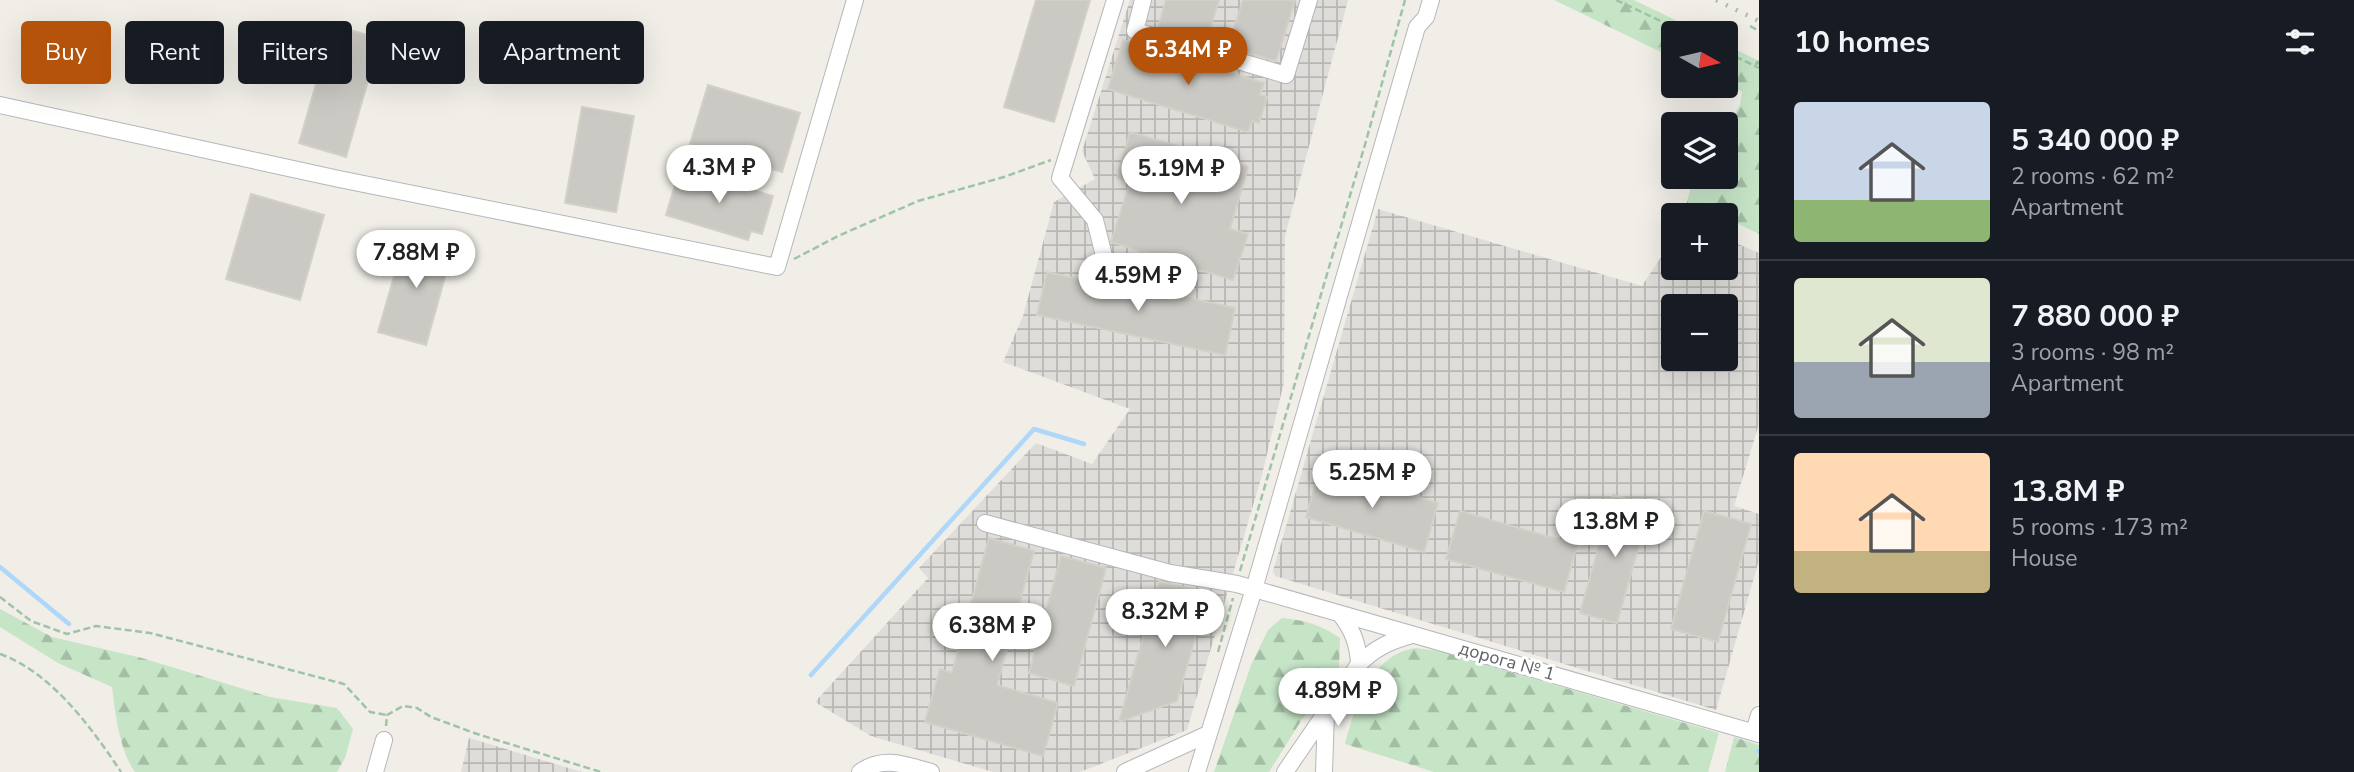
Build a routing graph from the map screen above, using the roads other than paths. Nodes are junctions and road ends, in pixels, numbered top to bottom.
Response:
1 (855, 0) edge
2 (1115, 0) edge
3 (1143, 0) edge
4 (1309, 0) edge
5 (1432, 0) edge
6 (0, 105) edge
7 (1106, 264) dead end
8 (985, 523) dead end
9 (1254, 589) junction
10 (1341, 615) junction
11 (1414, 635) junction
12 (1359, 664) junction
13 (1326, 713) junction
14 (1759, 715) edge
15 (1756, 733) edge
16 (1208, 734) junction
17 (384, 740) road end
18 (375, 772) edge
19 (860, 772) edge
20 (931, 772) edge
21 (1125, 772) edge
22 (1197, 772) edge
23 (1285, 772) edge
24 (1324, 772) edge

1 - 6 street
2 - 7 street
3 - 4 street
5 - 9 street
8 - 9 street, дорога № 1
9 - 10 street, дорога № 1
9 - 16 street
10 - 11 street, дорога № 1
10 - 12 street
11 - 12 street
11 - 15 street, дорога № 1
12 - 13 street
13 - 23 street
13 - 24 street
14 - 15 street
16 - 21 street
16 - 22 street
17 - 18 street
19 - 20 street

